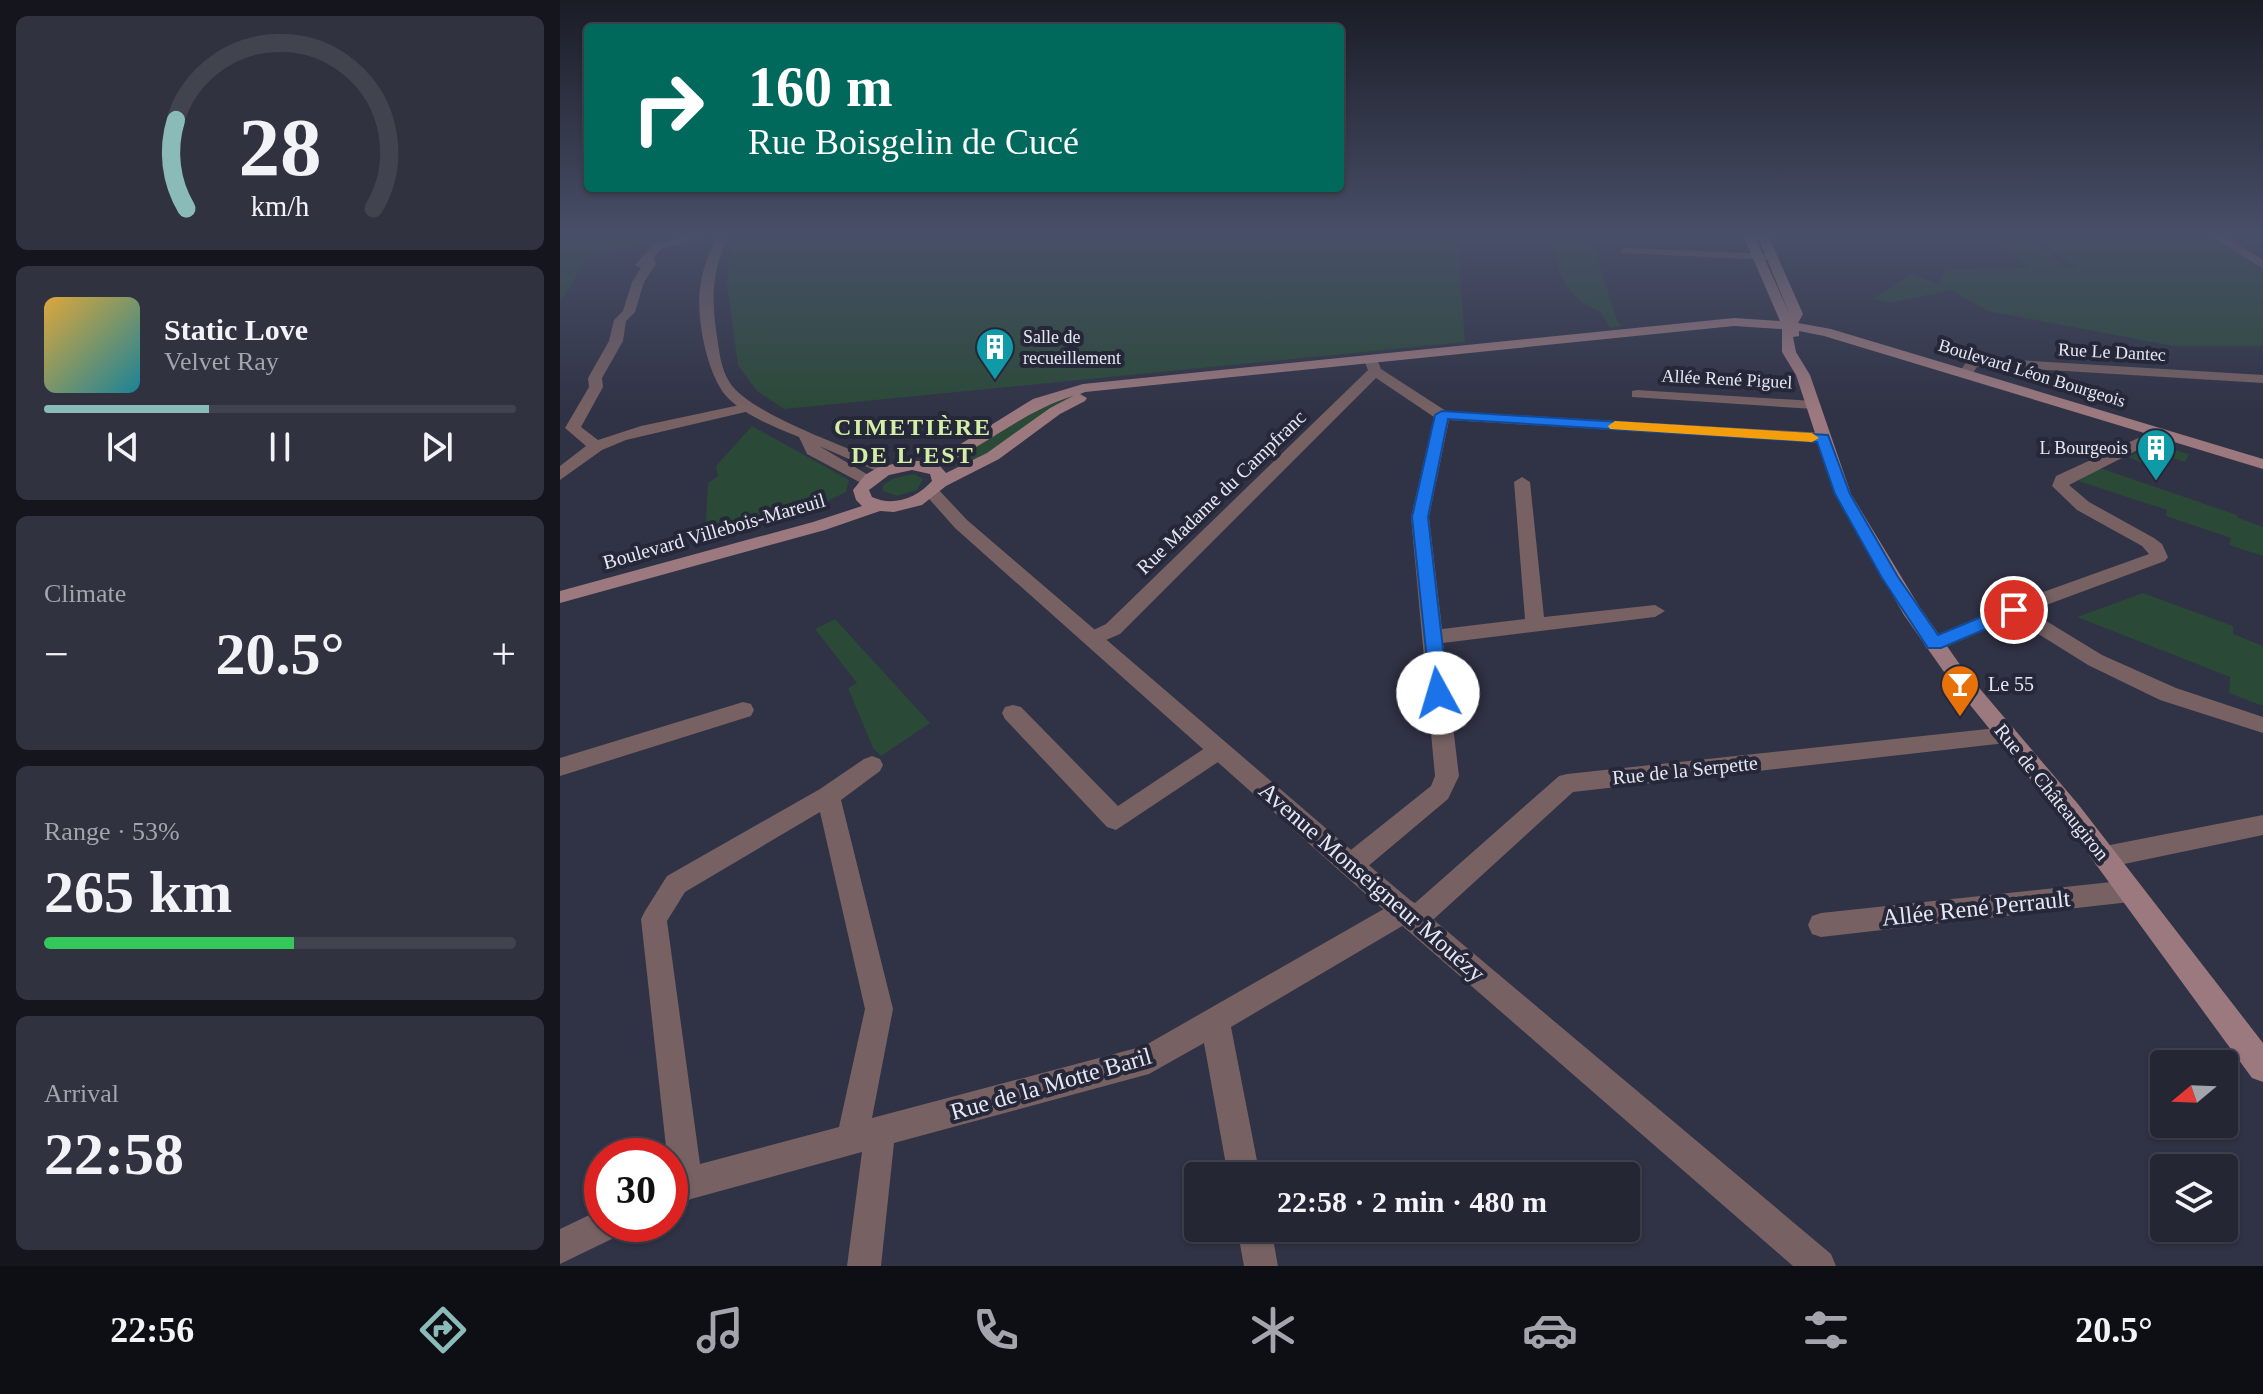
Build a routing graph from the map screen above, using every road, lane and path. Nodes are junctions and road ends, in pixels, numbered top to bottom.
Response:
1 (634, 294) edge
2 (706, 294) edge
3 (1774, 294) edge
4 (1788, 294) edge
5 (1788, 325) junction
6 (1373, 365) junction
7 (1965, 374) junction
8 (2263, 379) edge
9 (1149, 382) junction
10 (1637, 394) dead end
11 (1814, 405) junction
12 (749, 407) junction
13 (1442, 415) junction
14 (2160, 433) junction
15 (807, 437) junction
16 (1823, 438) junction
17 (595, 446) junction
18 (2263, 464) edge
19 (928, 466) junction
20 (887, 470) junction
21 (560, 475) edge
22 (1522, 482) dead end
23 (935, 487) junction
24 (865, 488) junction
25 (878, 506) junction
26 (560, 588) edge
27 (560, 597) edge
28 (2014, 610) junction
29 (1655, 611) dead end
30 (1535, 624) junction
31 (1432, 637) junction
32 (1092, 639) junction
33 (1934, 644) junction
34 (743, 710) dead end
35 (1013, 713) dead end
36 (2263, 725) edge
37 (2006, 735) junction
38 (1219, 750) junction
39 (872, 765) dead end
40 (560, 767) edge
41 (828, 796) junction
42 (2263, 825) edge
43 (2105, 857) junction
44 (1351, 865) junction
45 (2130, 891) junction
46 (1410, 915) junction
47 (1821, 925) dead end
48 (1215, 1021) junction
49 (2263, 1067) edge
50 (866, 1136) junction
51 (674, 1138) edge
52 (1241, 1162) edge
53 (688, 1185) edge
54 (584, 1235) edge
55 (1257, 1242) edge
56 (560, 1247) edge
57 (864, 1266) edge
58 (1261, 1266) edge
59 (1819, 1266) edge

1 - 17 street
2 - 12 street
3 - 5 main road, Rue de Châteaugiron
4 - 5 main road, Rue de Châteaugiron
5 - 6 main road
5 - 7 main road, Boulevard Léon Bourgeois
5 - 11 main road, Rue de Châteaugiron
6 - 9 main road
6 - 13 street
6 - 32 street, Rue Madame du Campfranc
7 - 8 street, Rue Le Dantec
7 - 14 main road, Boulevard Léon Bourgeois
9 - 19 main road
9 - 23 main road
10 - 11 street, Allée René Piguel
11 - 16 main road, Rue de Châteaugiron
12 - 15 street
12 - 17 street
13 - 16 street
13 - 31 street
14 - 18 main road, Boulevard Léon Bourgeois
14 - 28 street
15 - 20 street
15 - 24 street
16 - 33 main road, Rue de Châteaugiron
17 - 21 street
19 - 20 main road
19 - 23 main road
20 - 24 main road, Boulevard Villebois-Mareuil
22 - 30 street
23 - 25 main road, Boulevard Villebois-Mareuil
23 - 32 street, Avenue Monseigneur Mouézy
24 - 25 main road
24 - 26 main road, Boulevard Villebois-Mareuil
25 - 27 main road, Boulevard Villebois-Mareuil
28 - 33 street
28 - 36 street
29 - 30 street
30 - 31 street
31 - 44 street
32 - 38 street, Avenue Monseigneur Mouézy
33 - 37 main road, Rue de Châteaugiron
34 - 40 street
35 - 38 street
37 - 43 main road, Rue de Châteaugiron
37 - 46 street, Rue de la Serpette
38 - 44 street, Avenue Monseigneur Mouézy
39 - 41 street
41 - 50 street
41 - 51 street
42 - 43 street
43 - 45 main road, Rue de Châteaugiron
44 - 46 street, Avenue Monseigneur Mouézy
45 - 47 street, Allée René Perrault
45 - 49 main road, Rue de Châteaugiron
46 - 48 street, Rue de la Motte Baril
46 - 59 street, Avenue Monseigneur Mouézy
48 - 50 street, Rue de la Motte Baril
48 - 52 street
50 - 53 street, Rue de la Motte Baril
50 - 57 street
54 - 56 street
55 - 58 street

